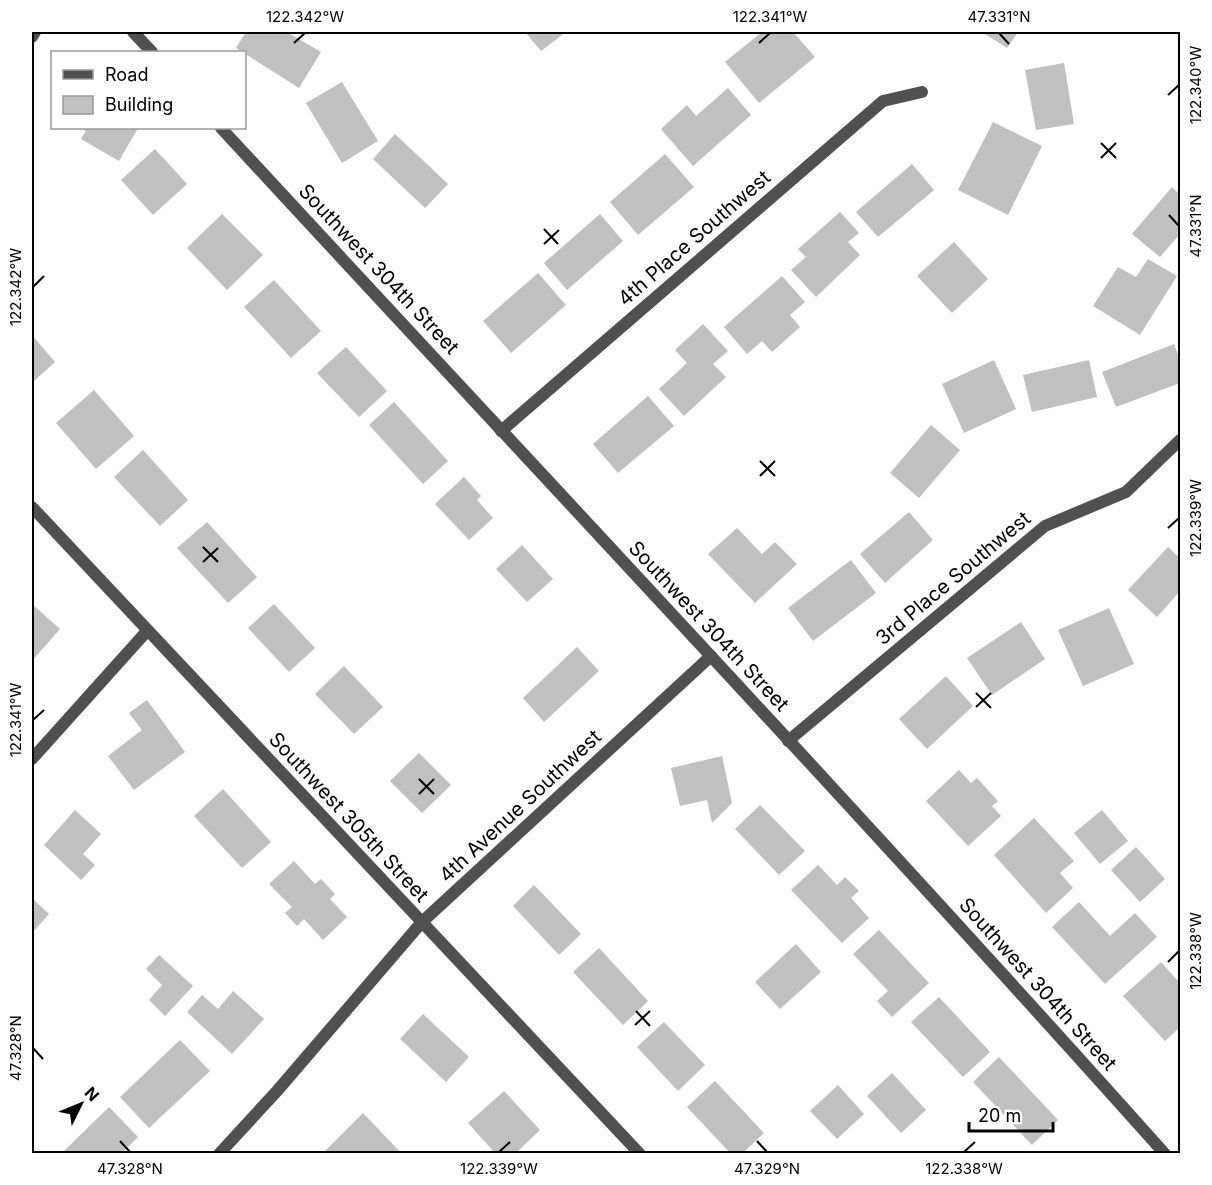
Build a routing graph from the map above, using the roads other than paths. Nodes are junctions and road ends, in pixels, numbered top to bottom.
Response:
1 (35, 32) edge
2 (133, 32) edge
3 (32, 37) edge
4 (151, 51) edge
5 (922, 92) dead end
6 (222, 129) edge
7 (501, 431) junction
8 (1180, 440) edge
9 (32, 507) edge
10 (147, 631) junction
11 (711, 656) junction
12 (788, 741) junction
13 (32, 759) edge
14 (422, 922) junction
15 (219, 1154) edge
16 (640, 1154) edge
17 (1165, 1154) edge

1 - 3 street
2 - 4 street
5 - 7 street, 4th Place Southwest
6 - 7 street, Southwest 304th Street
7 - 11 street, Southwest 304th Street
8 - 12 street, 3rd Place Southwest
9 - 10 street, Southwest 305th Street
10 - 13 street
10 - 14 street, Southwest 305th Street
11 - 12 street, Southwest 304th Street
11 - 14 street, 4th Avenue Southwest
12 - 17 street, Southwest 304th Street
14 - 15 street, 4th Avenue Southwest
14 - 16 street, Southwest 305th Street

